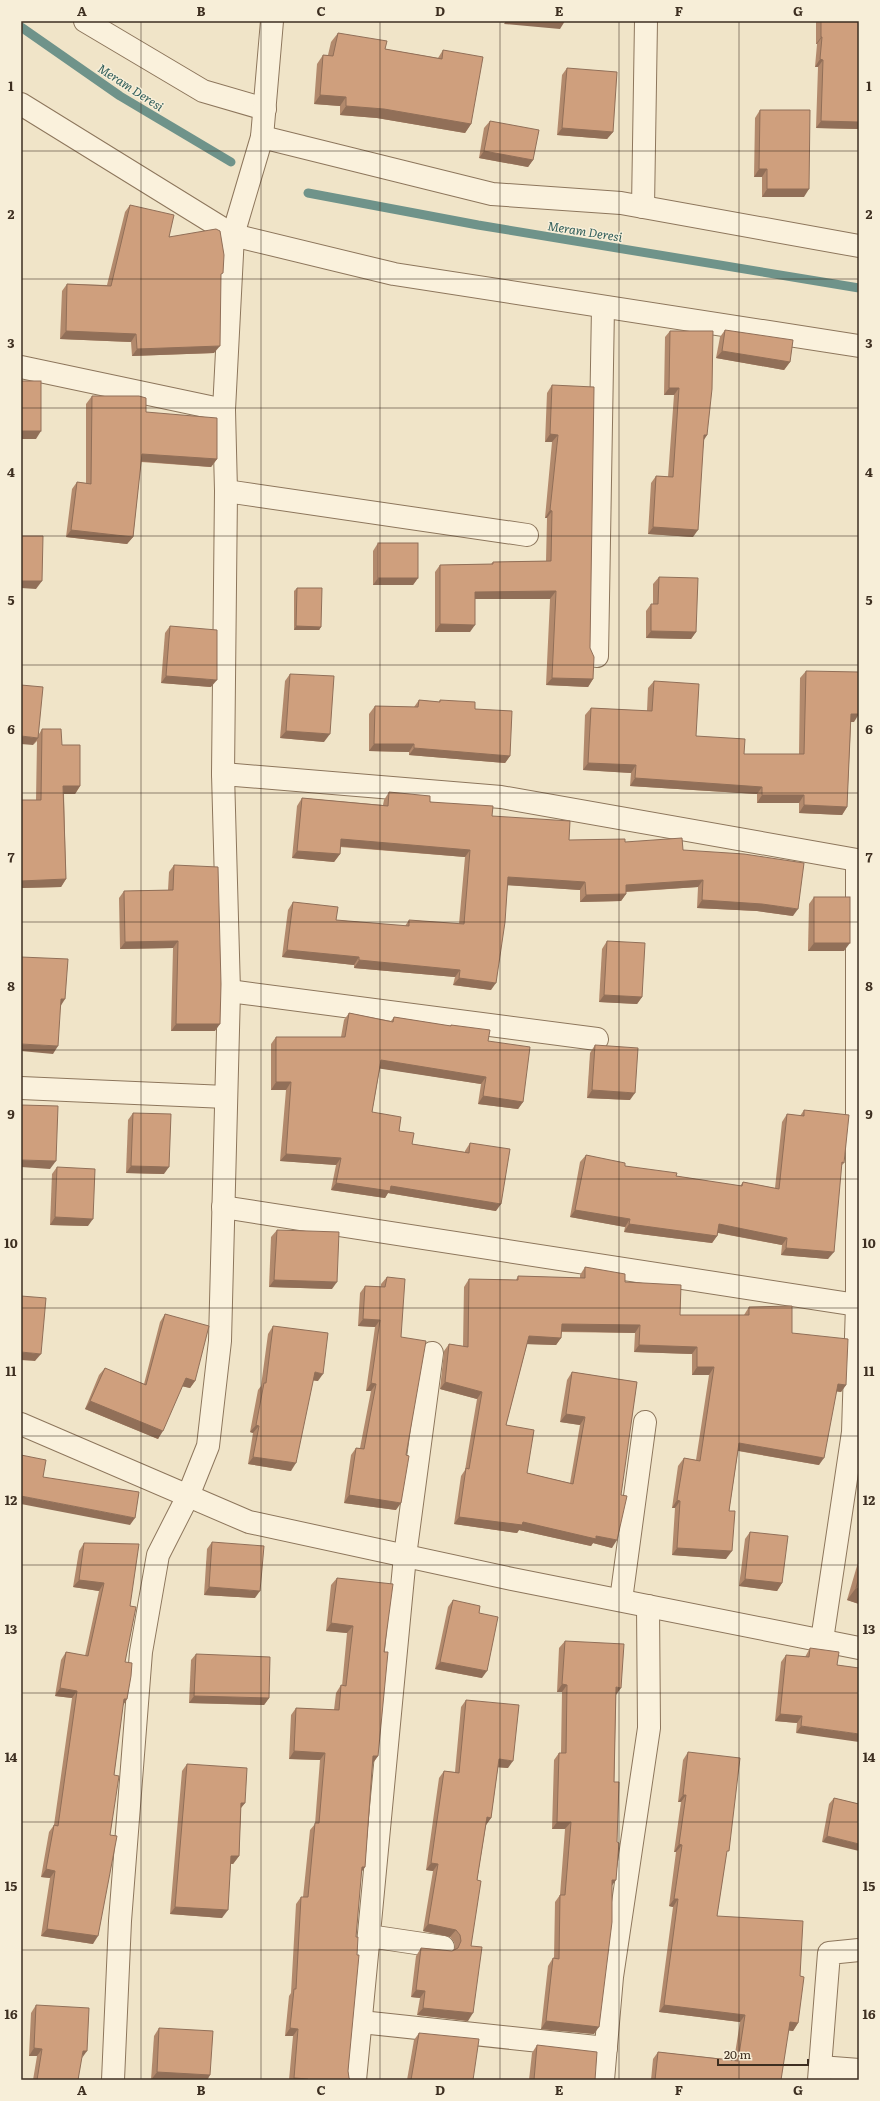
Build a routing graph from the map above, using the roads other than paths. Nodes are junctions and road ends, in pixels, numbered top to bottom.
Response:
1 (85, 21) edge
2 (272, 21) edge
3 (646, 21) edge
4 (21, 104) edge
5 (265, 109) junction
6 (262, 137) junction
7 (643, 207) junction
8 (234, 235) junction
9 (859, 246) edge
10 (603, 307) junction
11 (859, 346) edge
12 (21, 367) edge
13 (224, 410) junction
14 (226, 491) junction
15 (527, 535) dead end
16 (598, 656) dead end
17 (223, 774) junction
18 (229, 990) junction
19 (597, 1039) dead end
20 (21, 1088) edge
21 (226, 1097) junction
22 (223, 1207) junction
23 (857, 1305) junction
24 (432, 1352) dead end
25 (645, 1422) dead end
26 (21, 1424) edge
27 (188, 1496) junction
28 (405, 1556) junction
29 (620, 1600) junction
30 (648, 1606) junction
31 (822, 1640) junction
32 (859, 1648) edge
33 (369, 1936) junction
34 (443, 1947) dead end
35 (859, 1950) edge
36 (361, 2022) junction
37 (606, 2048) junction
38 (859, 2070) edge
39 (819, 2074) edge
40 (113, 2080) edge
41 (355, 2080) edge
42 (603, 2080) edge

1 - 5 street
2 - 5 street
3 - 7 street
4 - 8 street
5 - 6 street
6 - 7 street
6 - 8 street
7 - 9 street
8 - 10 street
8 - 13 street
10 - 11 street
10 - 16 street
12 - 13 street
13 - 14 street
14 - 15 street
14 - 17 street
17 - 18 street
17 - 23 street
18 - 19 street
18 - 21 street
20 - 21 street
21 - 22 street
22 - 23 street
22 - 27 street
23 - 31 street
24 - 28 street
25 - 29 street
26 - 27 street
27 - 28 street
27 - 40 street
28 - 29 street
28 - 33 street
29 - 30 street
30 - 31 street
30 - 37 street
31 - 32 street
33 - 34 street
33 - 36 street
35 - 39 street
36 - 37 street
36 - 41 street
37 - 42 street
38 - 39 street

